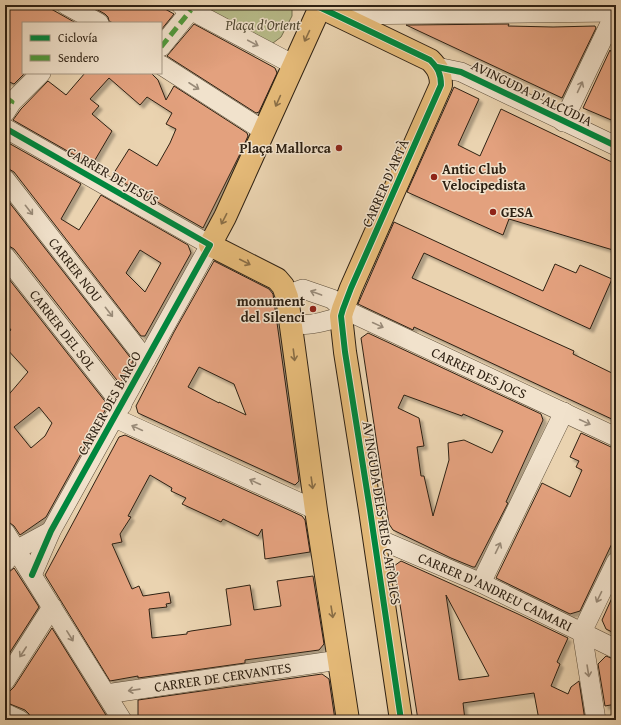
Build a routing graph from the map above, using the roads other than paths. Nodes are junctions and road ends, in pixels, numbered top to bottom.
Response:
1 (71, 6) edge
2 (186, 8) edge
3 (323, 8) edge
4 (419, 10) edge
5 (465, 10) edge
6 (612, 13) edge
7 (94, 22) edge
8 (162, 45) edge
9 (294, 65) junction
10 (162, 66) edge
11 (437, 67) junction
12 (40, 74) edge
13 (7, 104) edge
14 (563, 122) junction
15 (5, 128) edge
16 (264, 131) junction
17 (616, 146) edge
18 (5, 179) edge
19 (210, 245) junction
20 (5, 256) edge
21 (288, 307) junction
22 (342, 313) junction
23 (146, 360) junction
24 (118, 411) junction
25 (564, 412) junction
26 (616, 437) edge
27 (316, 510) junction
28 (51, 531) junction
29 (5, 532) edge
30 (374, 537) junction
31 (11, 556) edge
32 (616, 562) edge
33 (32, 575) junction
34 (481, 584) junction
35 (52, 607) junction
36 (582, 632) junction
37 (616, 649) edge
38 (339, 660) junction
39 (5, 681) edge
40 (106, 694) junction
41 (5, 713) edge
42 (20, 720) edge
43 (122, 720) edge
44 (348, 720) edge
45 (401, 720) edge
46 (596, 720) edge

1 - 7 street
2 - 8 street
2 -> 9 street
3 - 4 street
3 -> 9 main road, CARRER DES BARCO
3 - 11 main road
4 - 5 street
5 - 6 street
14 -> 6 street
9 -> 16 main road, CARRER DES BARCO
10 -> 16 street
11 - 14 street, AVINGUDA D'ALCÚDIA
11 - 22 main road, CARRER D'ARTÀ
12 - 13 street
14 - 17 street, AVINGUDA D'ALCÚDIA
15 - 19 street, CARRER DE JESÚS
16 -> 19 main road, CARRER DES BARCO
18 -> 23 street, CARRER NOU
19 -> 21 main road
19 - 23 street, CARRER DES BARCO
20 - 24 street, CARRER DEL SOL
21 - 22 street
22 -> 21 street, CARRER DES JOCS
21 -> 27 main road
22 -> 25 street, CARRER DES JOCS
22 - 30 main road, AVINGUDA DELS REIS CATÒLICS
23 - 24 street, CARRER DES BARCO
27 -> 24 street
24 - 28 street, CARRER DES BARCO
25 -> 26 street, CARRER DES JOCS
34 -> 25 street
27 -> 38 main road
28 - 31 street
28 - 33 street, CARRER DES BARCO
29 - 31 street
30 - 34 street, CARRER D'ANDREU CAIMARI
30 - 45 main road, AVINGUDA DELS REIS CATÒLICS
31 - 33 street
32 -> 36 street
33 - 35 street
34 - 36 street, CARRER D'ANDREU CAIMARI
35 -> 39 street
35 -> 40 street
36 - 37 street, CARRER D'ANDREU CAIMARI
36 -> 46 street
38 -> 40 street, CARRER DE CERVANTES
38 - 44 main road
40 - 43 street
41 - 42 street

